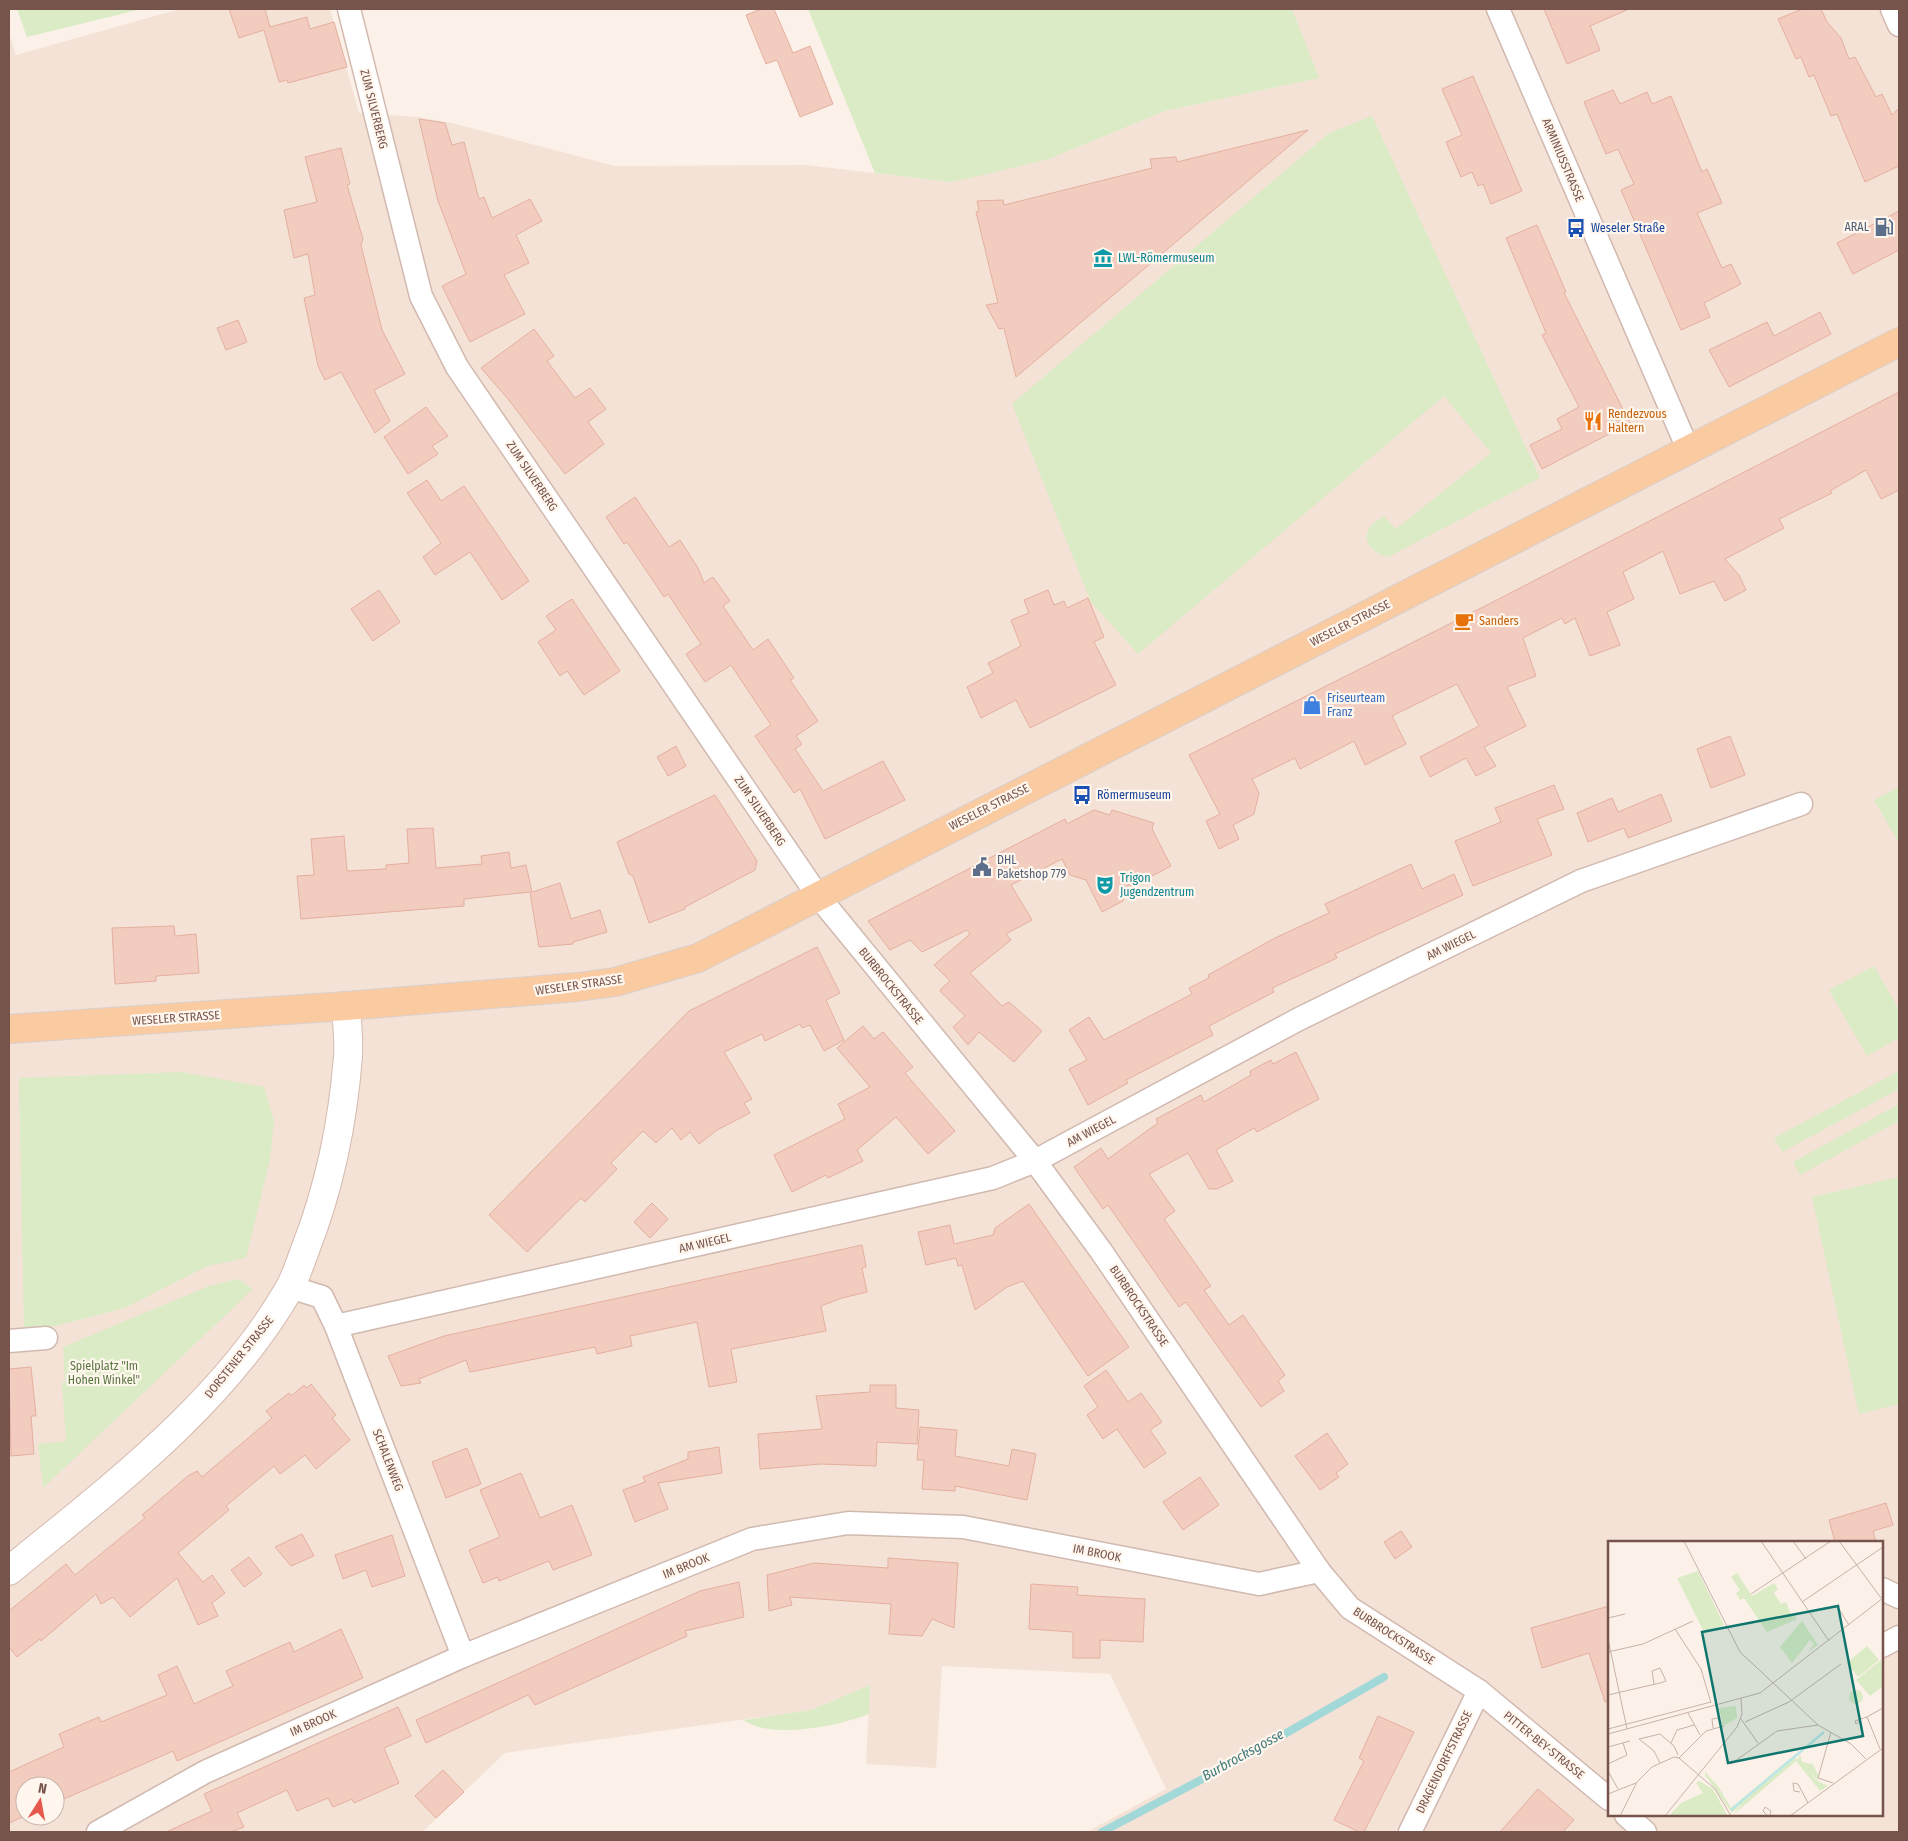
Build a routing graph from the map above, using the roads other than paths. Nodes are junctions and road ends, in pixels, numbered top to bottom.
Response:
1 (349, 9) edge
2 (1498, 9) edge
3 (1892, 9) edge
4 (1899, 25) edge
5 (1899, 342) edge
6 (1688, 449) junction
7 (1801, 804) dead end
8 (818, 896) junction
9 (346, 1006) junction
10 (9, 1029) edge
11 (1035, 1161) junction
12 (290, 1287) junction
13 (336, 1326) junction
14 (46, 1338) dead end
15 (9, 1341) edge
16 (9, 1571) edge
17 (1319, 1571) junction
18 (1883, 1589) edge
19 (1899, 1597) edge
20 (1899, 1637) edge
21 (1883, 1645) edge
22 (463, 1656) junction
23 (1479, 1691) junction
24 (1608, 1798) edge
25 (1627, 1816) edge
26 (98, 1832) edge
27 (1410, 1832) edge
28 (1645, 1832) edge

1 - 8 street, ZUM SILVERBERG
2 - 6 street, ARMINIUSSTRASSE
3 - 4 street
5 - 6 main road, WESELER STRASSE
6 - 8 main road, WESELER STRASSE
7 - 11 street, AM WIEGEL
8 - 9 main road, WESELER STRASSE
8 - 11 street, BURBROCKSTRASSE
9 - 10 main road, WESELER STRASSE
9 - 12 main road, DORSTENER STRASSE
11 - 13 street, AM WIEGEL
11 - 17 street, BURBROCKSTRASSE
12 - 13 street, SCHALENWEG
12 - 16 main road, DORSTENER STRASSE
13 - 22 street, SCHALENWEG
14 - 15 street
17 - 22 street, IM BROOK
17 - 23 street, BURBROCKSTRASSE
18 - 19 street
20 - 21 street
22 - 26 street, IM BROOK
23 - 24 street, PITTER-BEY-STRASSE
23 - 27 street, DRAGENDORFFSTRASSE
25 - 28 street

